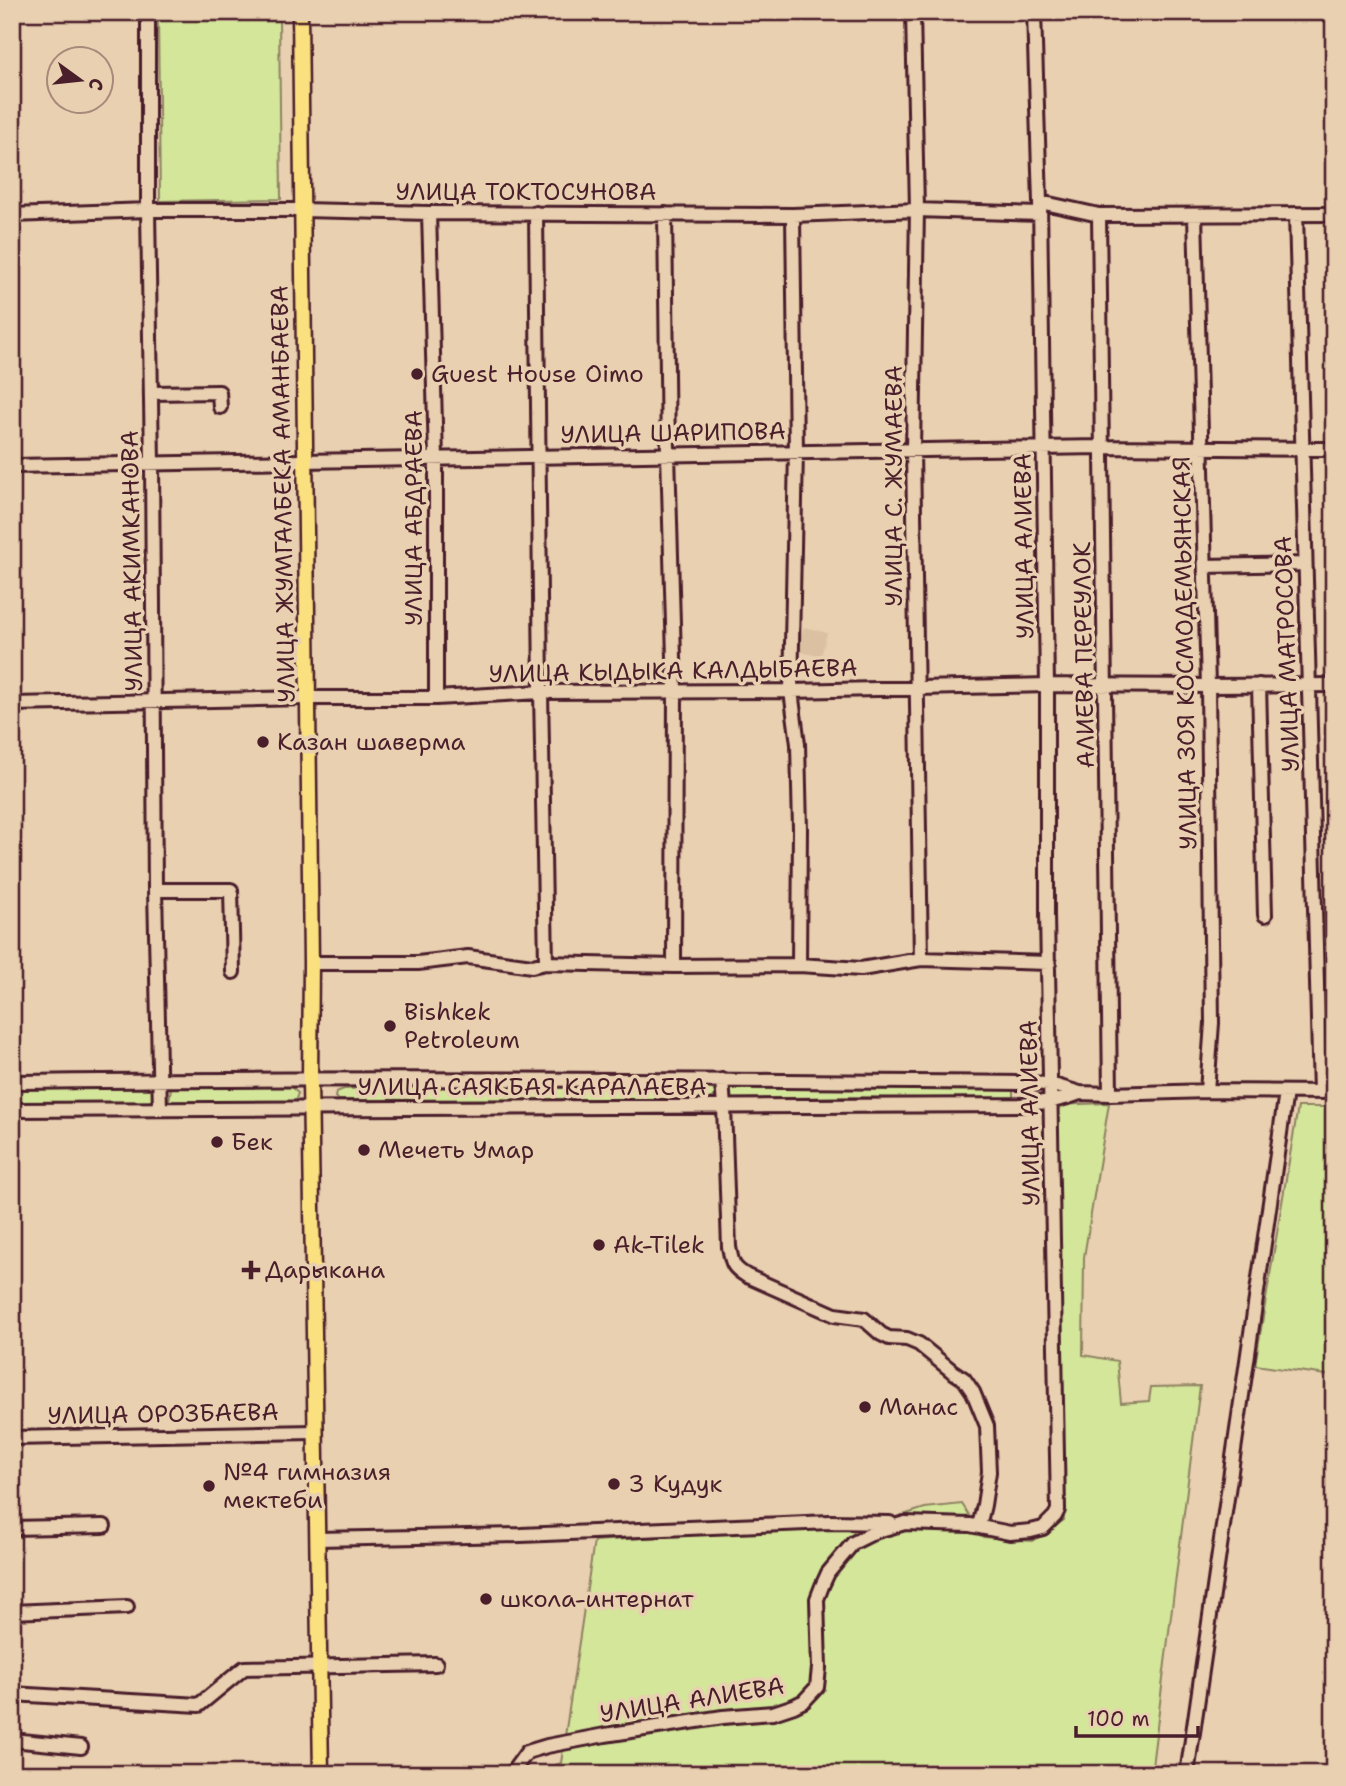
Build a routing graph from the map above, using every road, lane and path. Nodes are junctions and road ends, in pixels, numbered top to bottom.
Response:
1 (148, 12) edge
2 (300, 12) edge
3 (913, 12) edge
4 (1034, 12) edge
5 (1040, 208) junction
6 (148, 210) junction
7 (302, 210) junction
8 (917, 210) junction
9 (429, 213) junction
10 (536, 214) junction
11 (665, 214) junction
12 (1334, 214) edge
13 (12, 215) edge
14 (793, 215) junction
15 (1099, 215) junction
16 (1195, 215) junction
17 (1296, 215) junction
18 (151, 393) junction
19 (220, 407) dead end
20 (1101, 447) junction
21 (1043, 448) junction
22 (1202, 449) junction
23 (1302, 449) junction
24 (1334, 449) edge
25 (914, 450) junction
26 (796, 452) junction
27 (668, 454) junction
28 (539, 457) junction
29 (436, 458) junction
30 (306, 461) junction
31 (152, 463) junction
32 (12, 466) edge
33 (1306, 564) junction
34 (1205, 566) junction
35 (1334, 684) edge
36 (1047, 685) junction
37 (1105, 685) junction
38 (1259, 685) junction
39 (1309, 685) junction
40 (1208, 686) junction
41 (917, 688) junction
42 (675, 691) junction
43 (792, 691) junction
44 (541, 692) junction
45 (308, 698) junction
46 (436, 698) junction
47 (154, 702) junction
48 (12, 704) edge
49 (155, 890) junction
50 (1265, 915) dead end
51 (921, 959) junction
52 (311, 963) junction
53 (546, 963) junction
54 (1049, 963) junction
55 (799, 965) junction
56 (674, 966) junction
57 (233, 972) dead end
58 (160, 1080) junction
59 (722, 1080) junction
60 (310, 1081) junction
61 (12, 1082) edge
62 (1050, 1084) junction
63 (1207, 1091) junction
64 (1286, 1092) junction
65 (1327, 1092) edge
66 (1080, 1093) junction
67 (1110, 1094) junction
68 (1051, 1101) junction
69 (724, 1107) junction
70 (160, 1109) junction
71 (311, 1109) junction
72 (12, 1110) edge
73 (315, 1432) junction
74 (12, 1438) edge
75 (905, 1523) junction
76 (104, 1526) dead end
77 (979, 1526) junction
78 (12, 1528) edge
79 (317, 1539) junction
80 (127, 1607) dead end
81 (12, 1612) edge
82 (436, 1664) dead end
83 (320, 1668) junction
84 (12, 1694) edge
85 (12, 1740) edge
86 (82, 1746) dead end
87 (321, 1774) edge
88 (513, 1774) edge
89 (1187, 1774) edge

1 - 6 street, УЛИЦА АКИМКАНОВА
2 - 7 main road, УЛИЦА ЖУМГАЛБЕКА АМАНБАЕВА
3 - 8 street, УЛИЦА С. ЖУМАЕВА
4 - 5 street, УЛИЦА АЛИЕВА
5 - 8 street, УЛИЦА ТОКТОСУНОВА
5 - 15 street, УЛИЦА ТОКТОСУНОВА
5 - 21 street, УЛИЦА АЛИЕВА
6 - 7 street, УЛИЦА ТОКТОСУНОВА
6 - 13 street, УЛИЦА ТОКТОСУНОВА
6 - 18 street, УЛИЦА АКИМКАНОВА
7 - 9 street, УЛИЦА ТОКТОСУНОВА
7 - 30 main road, УЛИЦА ЖУМГАЛБЕКА АМАНБАЕВА
8 - 14 street, УЛИЦА ТОКТОСУНОВА
8 - 25 street, УЛИЦА С. ЖУМАЕВА
9 - 10 street, УЛИЦА ТОКТОСУНОВА
9 - 29 street, УЛИЦА АБДРАЕВА
10 - 11 street, УЛИЦА ТОКТОСУНОВА
10 - 28 street
11 - 14 street, УЛИЦА ТОКТОСУНОВА
11 - 27 street
12 - 17 street, УЛИЦА ТОКТОСУНОВА
14 - 26 street
15 - 16 street, УЛИЦА ТОКТОСУНОВА
15 - 20 street, АЛИЕВА ПЕРЕУЛОК
16 - 17 street, УЛИЦА ТОКТОСУНОВА
16 - 22 street, УЛИЦА ЗОЯ КОСМОДЕМЬЯНСКАЯ
17 - 23 street, УЛИЦА МАТРОСОВА
18 - 19 street
18 - 31 street, УЛИЦА АКИМКАНОВА
20 - 21 street, УЛИЦА ШАРИПОВА
20 - 22 street, УЛИЦА ШАРИПОВА
20 - 37 street, АЛИЕВА ПЕРЕУЛОК
21 - 25 street, УЛИЦА ШАРИПОВА
21 - 36 street, УЛИЦА АЛИЕВА
22 - 23 street, УЛИЦА ШАРИПОВА
22 - 34 street, УЛИЦА ЗОЯ КОСМОДЕМЬЯНСКАЯ
23 - 24 street, УЛИЦА ШАРИПОВА
23 - 33 street, УЛИЦА МАТРОСОВА
25 - 26 street, УЛИЦА ШАРИПОВА
25 - 41 street, УЛИЦА С. ЖУМАЕВА
26 - 27 street, УЛИЦА ШАРИПОВА
26 - 43 street
27 - 28 street, УЛИЦА ШАРИПОВА
27 - 42 street
28 - 29 street, УЛИЦА ШАРИПОВА
28 - 44 street
29 - 30 street, УЛИЦА ШАРИПОВА
29 - 46 street, УЛИЦА АБДРАЕВА
30 - 31 street, УЛИЦА ШАРИПОВА
30 - 45 main road, УЛИЦА ЖУМГАЛБЕКА АМАНБАЕВА
31 - 32 street, УЛИЦА ШАРИПОВА
31 - 47 street, УЛИЦА АКИМКАНОВА
33 - 34 street
33 - 39 street, УЛИЦА МАТРОСОВА
34 - 40 street, УЛИЦА ЗОЯ КОСМОДЕМЬЯНСКАЯ
35 - 39 street, УЛИЦА КЫДЫКА КАЛДЫБАЕВА
36 - 37 street, УЛИЦА КЫДЫКА КАЛДЫБАЕВА
36 - 41 street, УЛИЦА КЫДЫКА КАЛДЫБАЕВА
36 - 54 street, УЛИЦА АЛИЕВА
37 - 40 street, УЛИЦА КЫДЫКА КАЛДЫБАЕВА
37 - 67 street, АЛИЕВА ПЕРЕУЛОК
38 - 39 street, УЛИЦА КЫДЫКА КАЛДЫБАЕВА
38 - 40 street, УЛИЦА КЫДЫКА КАЛДЫБАЕВА
38 - 50 street
39 - 65 street, УЛИЦА МАТРОСОВА
40 - 63 street, УЛИЦА ЗОЯ КОСМОДЕМЬЯНСКАЯ
41 - 43 street, УЛИЦА КЫДЫКА КАЛДЫБАЕВА
41 - 51 street, УЛИЦА С. ЖУМАЕВА
42 - 43 street, УЛИЦА КЫДЫКА КАЛДЫБАЕВА
42 - 44 street, УЛИЦА КЫДЫКА КАЛДЫБАЕВА
42 - 56 street
43 - 55 street
44 - 46 street, УЛИЦА КЫДЫКА КАЛДЫБАЕВА
44 - 53 street
45 - 46 street, УЛИЦА КЫДЫКА КАЛДЫБАЕВА
45 - 47 street, УЛИЦА КЫДЫКА КАЛДЫБАЕВА
45 - 52 main road, УЛИЦА ЖУМГАЛБЕКА АМАНБАЕВА
47 - 48 street, УЛИЦА КЫДЫКА КАЛДЫБАЕВА
47 - 49 street, УЛИЦА АКИМКАНОВА
49 - 57 street
49 - 58 street, УЛИЦА АКИМКАНОВА
51 - 54 street
51 - 55 street
52 - 53 street
52 - 60 main road, УЛИЦА ЖУМГАЛБЕКА АМАНБАЕВА
53 - 56 street
54 - 62 street, УЛИЦА АЛИЕВА
55 - 56 street
58 - 60 street, УЛИЦА САЯКБАЯ КАРАЛАЕВА
58 - 61 street, УЛИЦА САЯКБАЯ КАРАЛАЕВА
58 - 70 street, УЛИЦА АКИМКАНОВА
59 - 60 street, УЛИЦА САЯКБАЯ КАРАЛАЕВА
59 - 62 street, УЛИЦА САЯКБАЯ КАРАЛАЕВА
59 - 69 street
60 - 71 main road, УЛИЦА ЖУМГАЛБЕКА АМАНБАЕВА
62 - 66 street, УЛИЦА САЯКБАЯ КАРАЛАЕВА
62 - 68 street, УЛИЦА АЛИЕВА
63 - 64 street
63 - 67 street
64 - 65 street
64 - 89 street
66 - 67 street
66 - 68 street, УЛИЦА САЯКБАЯ КАРАЛАЕВА
68 - 69 street, УЛИЦА САЯКБАЯ КАРАЛАЕВА
68 - 77 street, УЛИЦА АЛИЕВА
69 - 71 street, УЛИЦА САЯКБАЯ КАРАЛАЕВА
69 - 77 street
70 - 71 street, УЛИЦА САЯКБАЯ КАРАЛАЕВА
70 - 72 street, УЛИЦА САЯКБАЯ КАРАЛАЕВА
71 - 73 main road, УЛИЦА ЖУМГАЛБЕКА АМАНБАЕВА
73 - 74 street, УЛИЦА ОРОЗБАЕВА
73 - 79 main road, УЛИЦА ЖУМГАЛБЕКА АМАНБАЕВА
75 - 77 street, УЛИЦА АЛИЕВА
75 - 79 street
75 - 88 street, УЛИЦА АЛИЕВА
76 - 78 street
79 - 83 main road, УЛИЦА ЖУМГАЛБЕКА АМАНБАЕВА
80 - 81 street
82 - 83 street
83 - 84 street
83 - 87 main road, УЛИЦА ЖУМГАЛБЕКА АМАНБАЕВА
85 - 86 street

